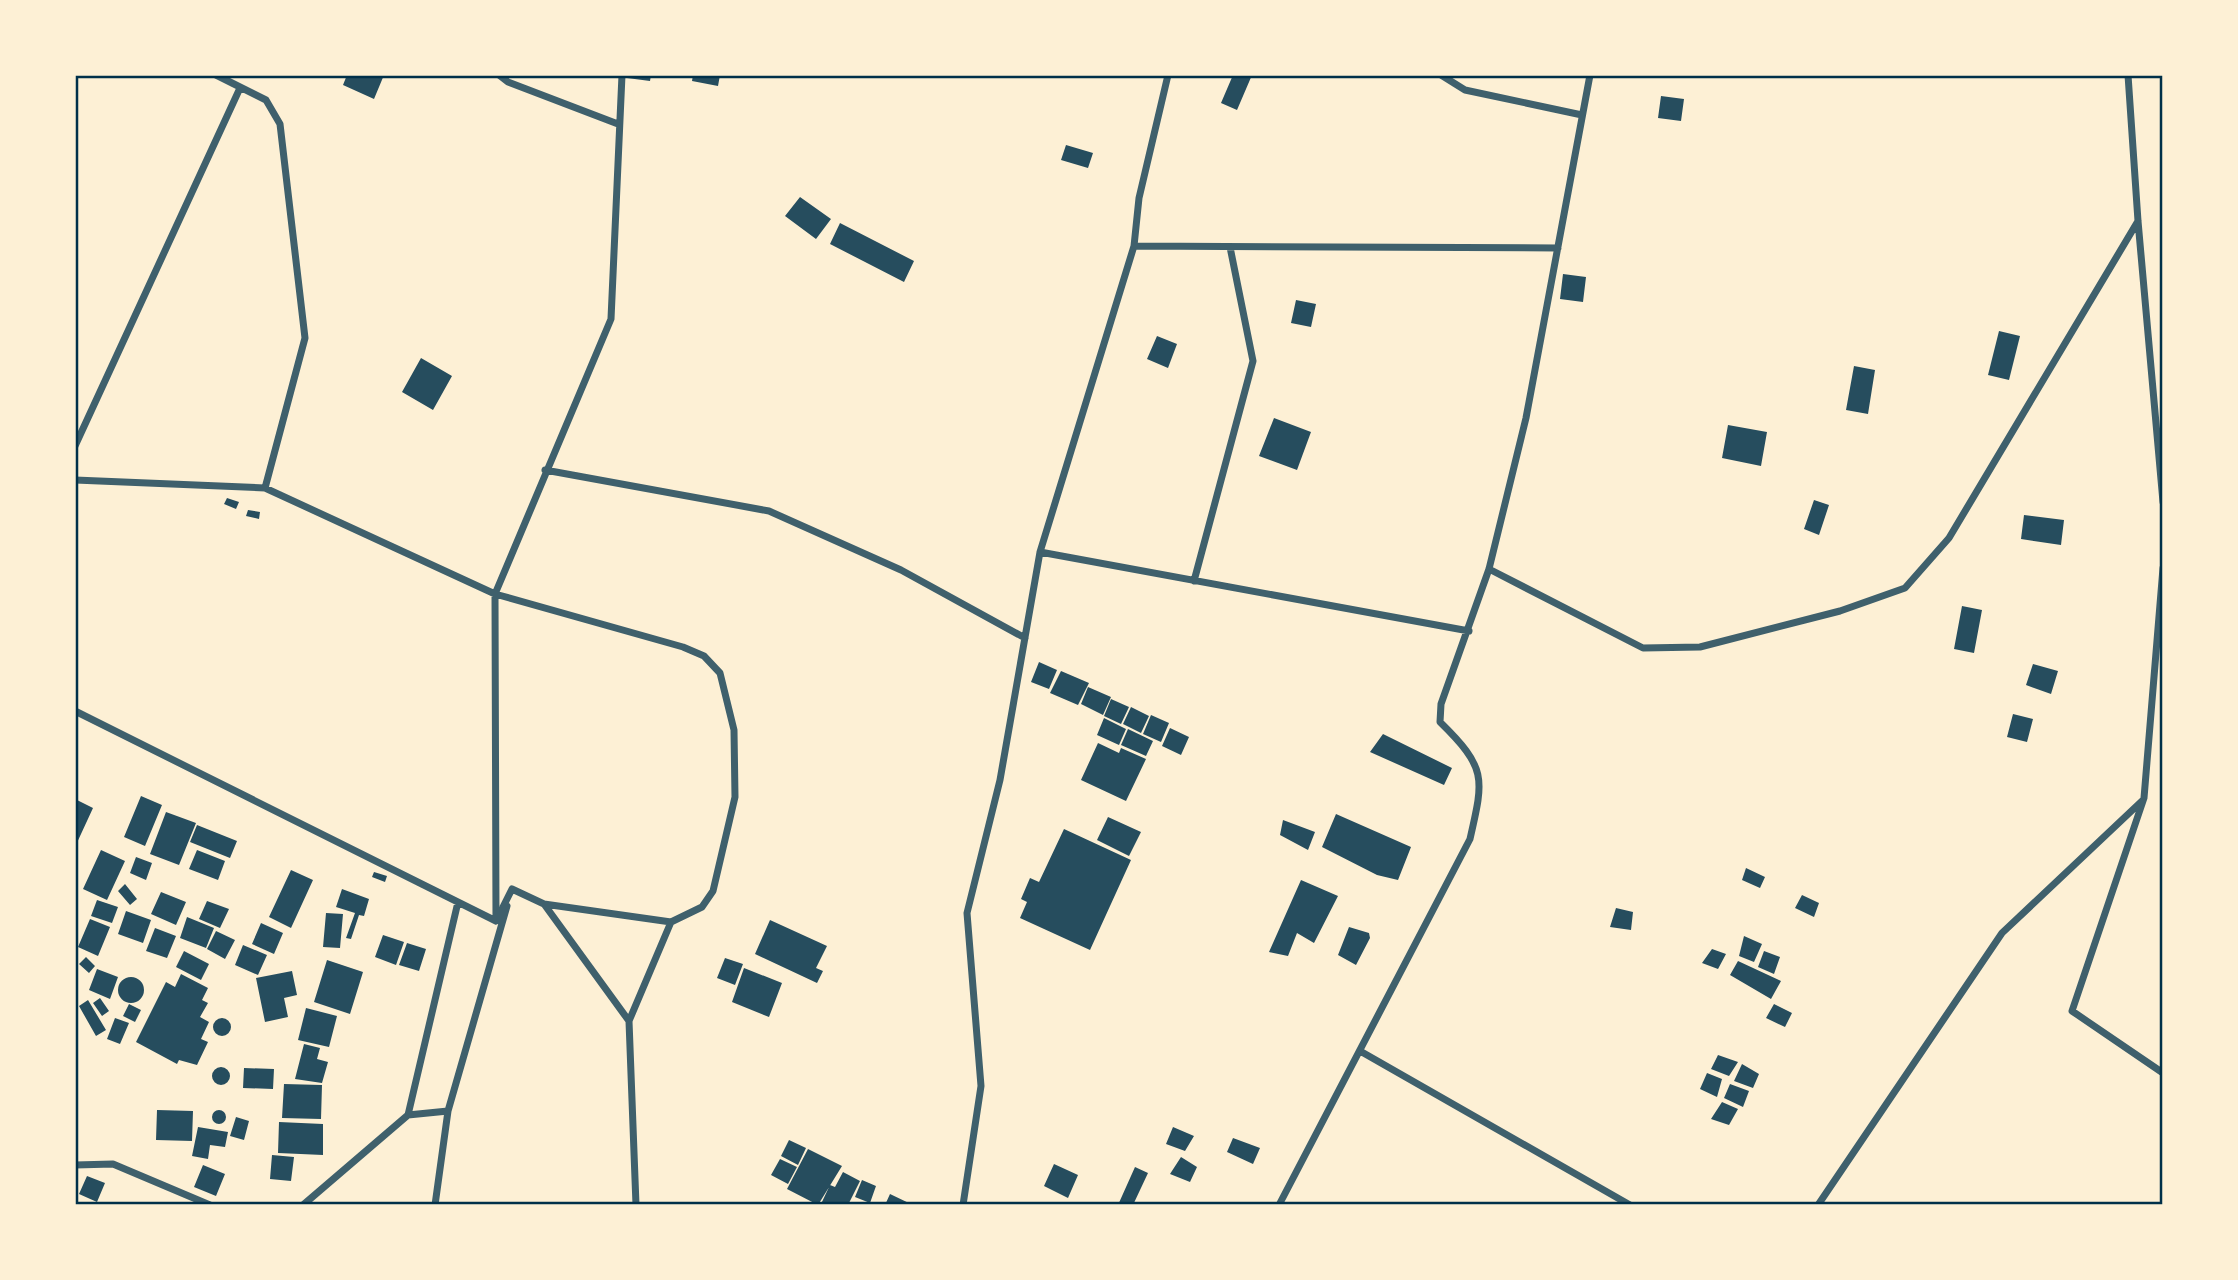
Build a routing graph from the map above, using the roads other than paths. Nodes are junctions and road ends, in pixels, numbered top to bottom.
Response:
1 (216, 75) edge
2 (499, 75) edge
3 (622, 75) edge
4 (1168, 75) edge
5 (1441, 75) edge
6 (1590, 75) edge
7 (2129, 75) edge
8 (240, 88) junction
9 (1582, 115) junction
10 (618, 124) junction
11 (2138, 221) junction
12 (1134, 246) junction
13 (1230, 247) junction
14 (1558, 248) junction
15 (75, 446) edge
16 (545, 470) junction
17 (75, 480) edge
18 (265, 488) junction
19 (2163, 502) edge
20 (1040, 552) junction
21 (2163, 568) edge
22 (1489, 569) junction
23 (1194, 581) junction
24 (495, 594) junction
25 (1469, 631) junction
26 (1025, 638) junction
27 (75, 711) edge
28 (2144, 798) junction
29 (512, 889) junction
30 (458, 902) junction
31 (544, 904) junction
32 (496, 921) junction
33 (671, 922) junction
34 (629, 1021) junction
35 (1360, 1051) junction
36 (2163, 1073) edge
37 (448, 1111) junction
38 (408, 1115) junction
39 (75, 1165) edge
40 (210, 1205) edge
41 (303, 1205) edge
42 (435, 1205) edge
43 (636, 1205) edge
44 (963, 1205) edge
45 (1279, 1205) edge
46 (1630, 1205) edge
47 (1818, 1205) edge

1 - 8 street
2 - 10 street
3 - 10 street
4 - 12 street
5 - 9 street
6 - 9 street
7 - 11 street
8 - 15 street
8 - 18 street
9 - 14 street
10 - 16 street
11 - 19 street
11 - 22 street
12 - 13 street
12 - 20 street
13 - 14 street
13 - 23 street
14 - 22 street
16 - 24 street
16 - 26 street
17 - 18 street
18 - 24 street
20 - 23 street
20 - 26 street
21 - 28 street
22 - 25 street
23 - 25 street
24 - 32 street
24 - 33 street
25 - 35 street
26 - 44 street
27 - 30 street
28 - 36 street
28 - 47 street
29 - 31 street
29 - 32 street
29 - 37 street
30 - 32 street
30 - 38 street
31 - 33 street
31 - 34 street
33 - 34 street
34 - 43 street
35 - 45 street
35 - 46 street
37 - 38 street
37 - 42 street
38 - 41 street
39 - 40 street

